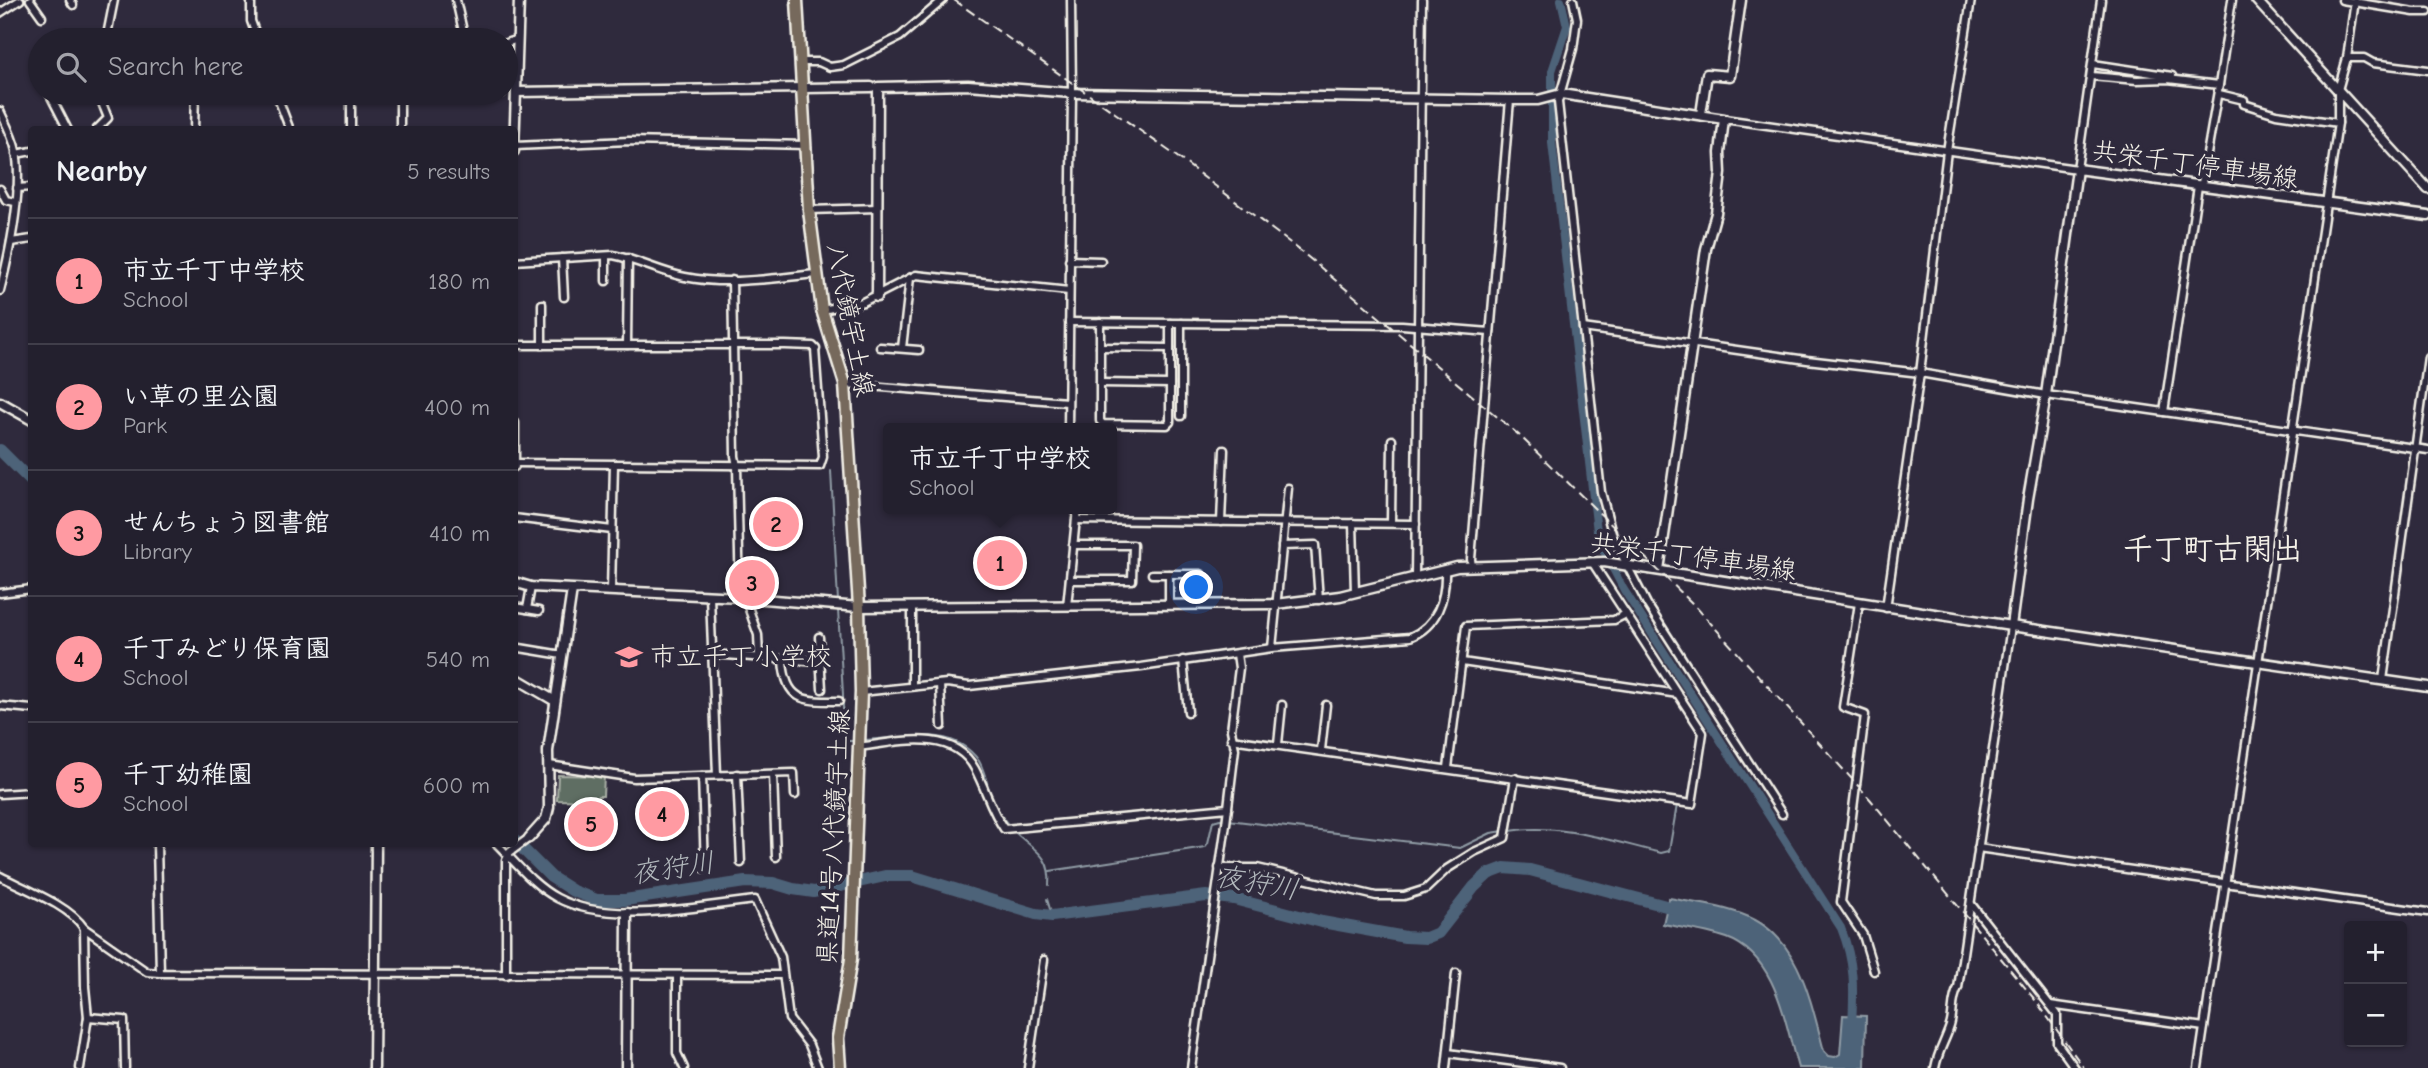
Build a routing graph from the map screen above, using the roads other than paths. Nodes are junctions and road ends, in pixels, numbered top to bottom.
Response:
1 (20, 0) edge
2 (30, 0) edge
3 (114, 0) edge
4 (251, 0) edge
5 (456, 0) edge
6 (519, 0) edge
7 (797, 0) edge
8 (943, 0) edge
9 (1071, 0) edge
10 (1422, 0) edge
11 (1573, 0) edge
12 (1741, 0) edge
13 (1971, 0) edge
14 (2101, 0) edge
15 (2232, 0) edge
16 (2256, 0) edge
17 (2342, 0) edge
18 (2355, 1) edge
19 (2428, 12) edge
20 (0, 13) edge
21 (42, 17) dead end
22 (108, 28) edge
23 (254, 28) edge
24 (462, 28) edge
25 (518, 39) edge
26 (2347, 58) junction
27 (801, 62) junction
28 (2092, 64) junction
29 (2428, 70) edge
30 (2091, 76) junction
31 (2219, 84) junction
32 (802, 87) junction
33 (870, 87) dead end
34 (2339, 90) junction
35 (518, 92) edge
36 (1072, 93) junction
37 (1561, 94) junction
38 (2219, 94) junction
39 (1421, 98) junction
40 (1510, 100) junction
41 (55, 105) edge
42 (103, 105) edge
43 (195, 105) edge
44 (280, 105) edge
45 (351, 105) edge
46 (400, 105) edge
47 (516, 105) edge
48 (0, 111) edge
49 (1701, 114) junction
50 (1724, 119) junction
51 (2338, 123) junction
52 (66, 126) edge
53 (99, 126) edge
54 (194, 126) edge
55 (288, 126) edge
56 (351, 126) edge
57 (400, 126) edge
58 (515, 126) edge
59 (806, 145) junction
60 (518, 146) edge
61 (1947, 150) junction
62 (28, 151) edge
63 (16, 154) junction
64 (2077, 169) junction
65 (2198, 186) junction
66 (28, 187) edge
67 (17, 188) junction
68 (2428, 189) edge
69 (0, 190) edge
70 (15, 202) junction
71 (2326, 204) junction
72 (878, 208) junction
73 (809, 210) junction
74 (2428, 216) edge
75 (28, 240) edge
76 (11, 242) junction
77 (9, 251) junction
78 (0, 253) edge
79 (606, 256) junction
80 (562, 258) junction
81 (628, 258) junction
82 (1069, 260) junction
83 (518, 261) edge
84 (1101, 261) dead end
85 (816, 274) junction
86 (910, 278) junction
87 (732, 280) junction
88 (606, 281) dead end
89 (0, 290) edge
90 (1069, 291) junction
91 (564, 297) dead end
92 (877, 297) junction
93 (542, 304) dead end
94 (822, 310) junction
95 (1069, 322) junction
96 (1101, 322) junction
97 (1170, 323) junction
98 (1181, 323) junction
99 (1417, 326) junction
100 (1583, 328) junction
101 (1490, 332) junction
102 (1691, 343) junction
103 (518, 345) edge
104 (542, 345) junction
105 (627, 345) junction
106 (732, 346) junction
107 (880, 347) dead end
108 (1100, 347) junction
109 (902, 348) junction
110 (1170, 348) junction
111 (919, 350) dead end
112 (2428, 357) edge
113 (1920, 373) junction
114 (1100, 383) junction
115 (845, 384) junction
116 (1170, 384) junction
117 (2046, 395) junction
118 (0, 402) edge
119 (1067, 402) junction
120 (2164, 412) junction
121 (1181, 416) dead end
122 (28, 418) edge
123 (1068, 423) edge
124 (1102, 423) edge
125 (1117, 424) edge
126 (2292, 430) junction
127 (1392, 440) dead end
128 (2416, 448) junction
129 (1224, 450) dead end
130 (2428, 450) edge
131 (614, 464) junction
132 (518, 465) edge
133 (737, 466) junction
134 (1288, 488) dead end
135 (1077, 514) edge
136 (518, 518) edge
137 (1076, 520) junction
138 (1221, 522) junction
139 (1284, 523) junction
140 (1353, 523) junction
141 (1391, 523) junction
142 (1416, 524) junction
143 (612, 530) junction
144 (1073, 545) junction
145 (1282, 546) junction
146 (1592, 562) junction
147 (1625, 564) junction
148 (1472, 567) junction
149 (1659, 570) junction
150 (1445, 571) junction
151 (1152, 573) dead end
152 (1169, 574) junction
153 (1201, 574) dead end
154 (1415, 576) junction
155 (1070, 580) junction
156 (518, 583) edge
157 (531, 587) junction
158 (28, 590) edge
159 (572, 590) junction
160 (611, 591) junction
161 (1355, 592) junction
162 (0, 593) edge
163 (710, 596) junction
164 (743, 598) junction
165 (1319, 600) junction
166 (1859, 603) junction
167 (1169, 604) junction
168 (1276, 604) junction
169 (1067, 606) junction
170 (857, 607) junction
171 (518, 608) edge
172 (912, 608) junction
173 (1885, 608) junction
174 (527, 609) junction
175 (539, 611) dead end
176 (1626, 614) junction
177 (2011, 626) junction
178 (819, 637) dead end
179 (518, 648) edge
180 (1272, 648) junction
181 (712, 654) junction
182 (1237, 654) junction
183 (562, 655) junction
184 (759, 657) junction
185 (1183, 660) junction
186 (783, 661) junction
187 (820, 662) junction
188 (1462, 662) junction
189 (2258, 662) junction
190 (518, 679) edge
191 (2383, 680) junction
192 (940, 684) junction
193 (912, 686) junction
194 (2428, 687) edge
195 (822, 689) dead end
196 (861, 692) junction
197 (1678, 694) junction
198 (555, 701) junction
199 (839, 701) dead end
200 (1282, 705) dead end
201 (1326, 705) dead end
202 (0, 706) edge
203 (28, 709) edge
204 (1188, 712) dead end
205 (942, 726) dead end
206 (1231, 738) junction
207 (859, 743) junction
208 (1278, 744) junction
209 (1321, 750) junction
210 (549, 765) junction
211 (1448, 768) junction
212 (737, 774) junction
213 (773, 774) junction
214 (717, 775) junction
215 (702, 776) junction
216 (1515, 778) junction
217 (28, 792) edge
218 (0, 794) edge
219 (795, 795) dead end
220 (1228, 808) junction
221 (1782, 814) dead end
222 (528, 838) joint
223 (518, 846) edge
224 (157, 847) edge
225 (376, 847) edge
226 (501, 847) edge
227 (517, 847) edge
228 (1978, 848) junction
229 (509, 853) junction
230 (776, 857) dead end
231 (741, 863) dead end
232 (705, 869) dead end
233 (1218, 870) junction
234 (0, 876) edge
235 (2226, 882) junction
236 (1970, 904) junction
237 (2428, 912) edge
238 (627, 913) junction
239 (84, 928) junction
240 (1044, 960) dead end
241 (1874, 971) dead end
242 (160, 973) junction
243 (1456, 973) dead end
244 (376, 975) junction
245 (506, 975) junction
246 (782, 975) junction
247 (626, 976) junction
248 (677, 976) junction
249 (2050, 1005) junction
250 (88, 1017) junction
251 (2204, 1027) junction
252 (1448, 1054) junction
253 (79, 1068) edge
254 (125, 1068) edge
255 (374, 1068) edge
256 (625, 1068) edge
257 (684, 1068) edge
258 (818, 1068) edge
259 (840, 1068) edge
260 (1028, 1068) edge
261 (1191, 1068) edge
262 (1446, 1068) edge
263 (1560, 1068) edge
264 (1935, 1068) edge
265 (2075, 1068) edge
266 (2198, 1068) edge

1 - 20 street
2 - 21 street
3 - 22 street
4 - 23 street
5 - 24 street
6 - 25 street
7 - 27 main road, 八代鏡宇土線
8 - 27 street
9 - 36 street
10 - 39 street
11 - 37 street
12 - 49 street
13 - 61 street
14 - 28 street
15 - 31 street
16 - 34 street
17 - 18 street
18 - 19 street
18 - 26 street
26 - 29 street
26 - 34 street
27 - 32 main road, 八代鏡宇土線
28 - 30 street
28 - 31 street
30 - 31 street
30 - 64 street
31 - 38 street
32 - 33 street
32 - 35 street
32 - 59 main road, 八代鏡宇土線
34 - 51 street
34 - 68 street
36 - 39 street
36 - 72 street
36 - 82 street
37 - 40 street
37 - 49 street
37 - 100 street
38 - 51 street
38 - 65 street
39 - 40 street
39 - 99 street
40 - 101 street
41 - 52 street
42 - 53 street
43 - 54 street
44 - 55 street
45 - 56 street
46 - 57 street
47 - 58 street
48 - 63 street
49 - 50 street
50 - 61 street
50 - 102 street
51 - 71 street
59 - 60 street
59 - 73 main road, 八代鏡宇土線
61 - 64 street
61 - 113 street
62 - 63 street
63 - 67 street
64 - 65 street, 共栄千丁停車場線
64 - 117 street, 共栄千丁停車場線
65 - 71 street, 共栄千丁停車場線
65 - 120 street
66 - 67 street
67 - 70 street
69 - 70 street
70 - 76 street
71 - 74 street, 共栄千丁停車場線
71 - 126 street
72 - 73 street
72 - 92 street
73 - 85 main road, 八代鏡宇土線
75 - 76 street
76 - 77 street
77 - 78 street
77 - 89 street
79 - 80 street
79 - 81 street
79 - 88 street
80 - 83 street
80 - 91 street
81 - 87 street
81 - 105 street
82 - 84 street
82 - 90 street
85 - 87 street
85 - 94 main road, 八代鏡宇土線
86 - 90 street
86 - 92 street
86 - 109 street
87 - 106 street
90 - 95 street
92 - 94 street
93 - 104 street
94 - 115 main road, 八代鏡宇土線
95 - 96 street
95 - 119 street
96 - 97 street
96 - 108 street
97 - 98 street
97 - 110 street
98 - 99 street
98 - 121 street
99 - 101 street
99 - 142 street
100 - 102 street
100 - 147 street
101 - 148 street
102 - 113 street
102 - 149 street
103 - 104 street
104 - 105 street
105 - 106 street
106 - 133 street
106 - 133 street
107 - 109 street
108 - 110 street
108 - 114 street
109 - 111 street
110 - 116 street
112 - 128 street
113 - 117 street
113 - 173 street
114 - 116 street
114 - 124 street
115 - 119 street
115 - 170 main road, 八代鏡宇土線
116 - 125 street
117 - 120 street
117 - 177 street, 共栄千丁停車場線
118 - 122 street
119 - 123 street
120 - 126 street
126 - 128 street
126 - 189 street
127 - 141 street
128 - 130 street
128 - 191 street
129 - 138 street
131 - 132 street
131 - 133 street
131 - 143 street
133 - 164 street
134 - 139 street
135 - 137 street
136 - 143 street
137 - 138 street
137 - 144 street
138 - 139 street
139 - 140 street
139 - 145 street
140 - 141 street
140 - 161 street
141 - 142 street
142 - 154 street
143 - 160 street
144 - 155 street
144 - 155 street
145 - 165 street
145 - 168 street
146 - 147 street, 共栄千丁停車場線
146 - 148 street, 共栄千丁停車場線
146 - 176 street
147 - 149 street, 共栄千丁停車場線
147 - 221 street
148 - 150 street, 共栄千丁停車場線
149 - 166 street, 共栄千丁停車場線
150 - 154 street, 共栄千丁停車場線
150 - 180 street
151 - 152 street
152 - 153 street
152 - 167 street
154 - 161 street, 共栄千丁停車場線
155 - 169 street
156 - 157 street, 共栄千丁停車場線
157 - 159 street, 共栄千丁停車場線
157 - 174 street
158 - 162 street
159 - 160 street, 共栄千丁停車場線
159 - 183 street
160 - 163 street, 共栄千丁停車場線
161 - 165 street, 共栄千丁停車場線
163 - 164 street, 共栄千丁停車場線
163 - 181 street
164 - 170 street, 共栄千丁停車場線
164 - 184 street
165 - 168 street, 共栄千丁停車場線
166 - 173 street, 共栄千丁停車場線
166 - 241 street
167 - 168 street, 共栄千丁停車場線
167 - 169 street, 共栄千丁停車場線
168 - 180 street
169 - 172 street, 共栄千丁停車場線
170 - 172 street, 共栄千丁停車場線
170 - 196 main road, 県道14号八代鏡宇土線
171 - 174 street
172 - 193 street
173 - 177 street, 共栄千丁停車場線
174 - 175 street
176 - 188 street
176 - 197 street
177 - 189 street
177 - 228 street
178 - 187 street
179 - 183 street
180 - 182 street
181 - 184 street
181 - 214 street
182 - 185 street
182 - 206 street
183 - 198 street
184 - 186 street
185 - 192 street
185 - 204 street
186 - 187 street
186 - 199 street
187 - 195 street
188 - 197 street
188 - 211 street
189 - 191 street
189 - 235 street
190 - 198 street
191 - 194 street
192 - 193 street
192 - 205 street
193 - 196 street
196 - 207 main road, 県道14号八代鏡宇土線
197 - 216 street
198 - 210 street
200 - 208 street
201 - 209 street
202 - 203 street
206 - 208 street
206 - 220 street
207 - 220 street
207 - 259 main road, 県道14号八代鏡宇土線
208 - 209 street
209 - 211 street
210 - 215 street
210 - 222 street
211 - 216 street
212 - 213 street
212 - 214 street
212 - 231 street
213 - 219 street
213 - 230 street
214 - 215 street
215 - 232 street
216 - 233 street
217 - 218 street
220 - 233 street
222 - 223 street
224 - 242 street
225 - 244 street
226 - 229 street
227 - 229 street
228 - 235 street
228 - 236 street
229 - 238 street
229 - 245 street
233 - 261 street
234 - 239 street
235 - 237 street
235 - 251 street
236 - 249 street
236 - 264 street
238 - 246 street
238 - 247 street
239 - 242 street
239 - 250 street
240 - 260 street
242 - 244 street
243 - 252 street
244 - 245 street
244 - 255 street
245 - 247 street
246 - 248 street
246 - 258 street
247 - 248 street
247 - 256 street
248 - 257 street
249 - 251 street
249 - 265 street
250 - 253 street
250 - 254 street
251 - 266 street
252 - 262 street
252 - 263 street

